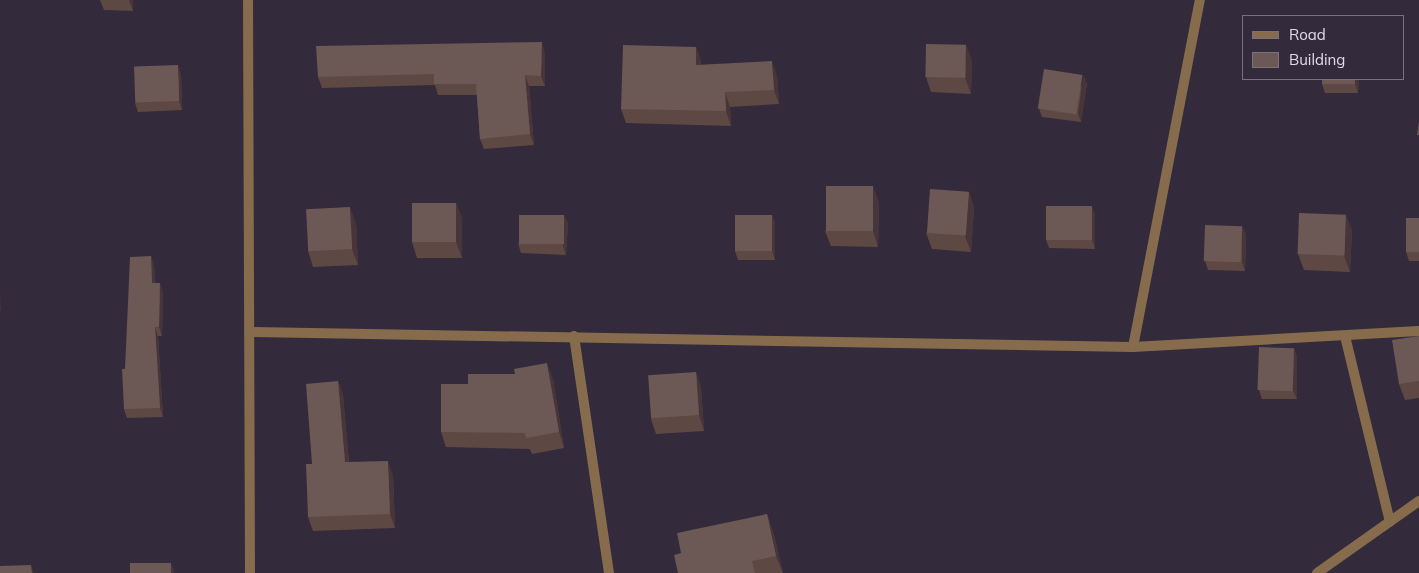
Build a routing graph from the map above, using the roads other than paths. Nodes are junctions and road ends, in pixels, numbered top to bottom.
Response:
1 (248, 0) edge
2 (1200, 0) edge
3 (1419, 331) edge
4 (251, 332) junction
5 (574, 336) junction
6 (1344, 336) junction
7 (1133, 347) junction
8 (1419, 501) edge
9 (1390, 522) junction
10 (250, 573) edge
11 (610, 573) edge
12 (1317, 573) edge

1 - 4 street
2 - 7 street
3 - 6 street
4 - 5 street
4 - 10 street
5 - 7 street
5 - 11 street
6 - 7 street
6 - 9 street
8 - 9 street
9 - 12 street

